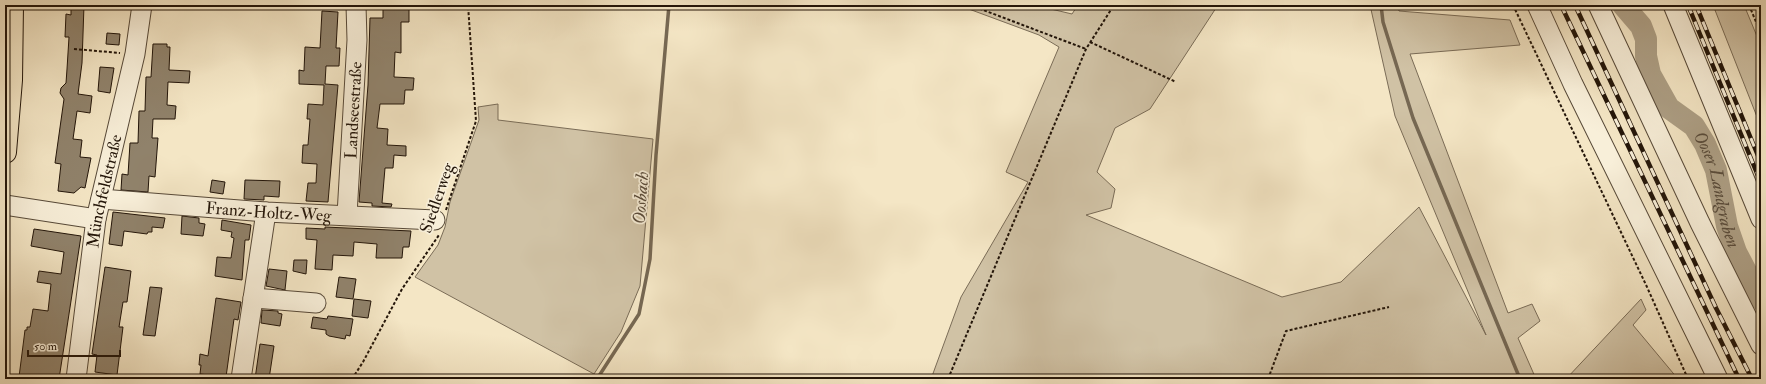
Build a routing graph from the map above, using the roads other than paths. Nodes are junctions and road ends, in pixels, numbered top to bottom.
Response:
1 (12, 5) edge
2 (142, 5) edge
3 (356, 5) edge
4 (1537, 5) edge
5 (1598, 5) edge
6 (1672, 5) edge
7 (5, 147) edge
8 (101, 199) junction
9 (5, 205) edge
10 (266, 212) junction
11 (347, 215) junction
12 (96, 219) junction
13 (1761, 219) edge
14 (441, 221) road end
15 (253, 298) junction
16 (316, 303) dead end
17 (1761, 345) edge
18 (76, 379) edge
19 (241, 379) edge
20 (1718, 379) edge

1 - 7 main road
2 - 8 street, Münchfeldstraße
3 - 11 street, Landseestraße
4 - 20 street
5 - 17 street
6 - 13 street
8 - 10 street, Franz-Holtz-Weg
8 - 12 street, Münchfeldstraße
9 - 12 street
10 - 11 street, Franz-Holtz-Weg
10 - 15 street
11 - 14 street, Franz-Holtz-Weg
12 - 18 street, Münchfeldstraße
15 - 16 street
15 - 19 street

